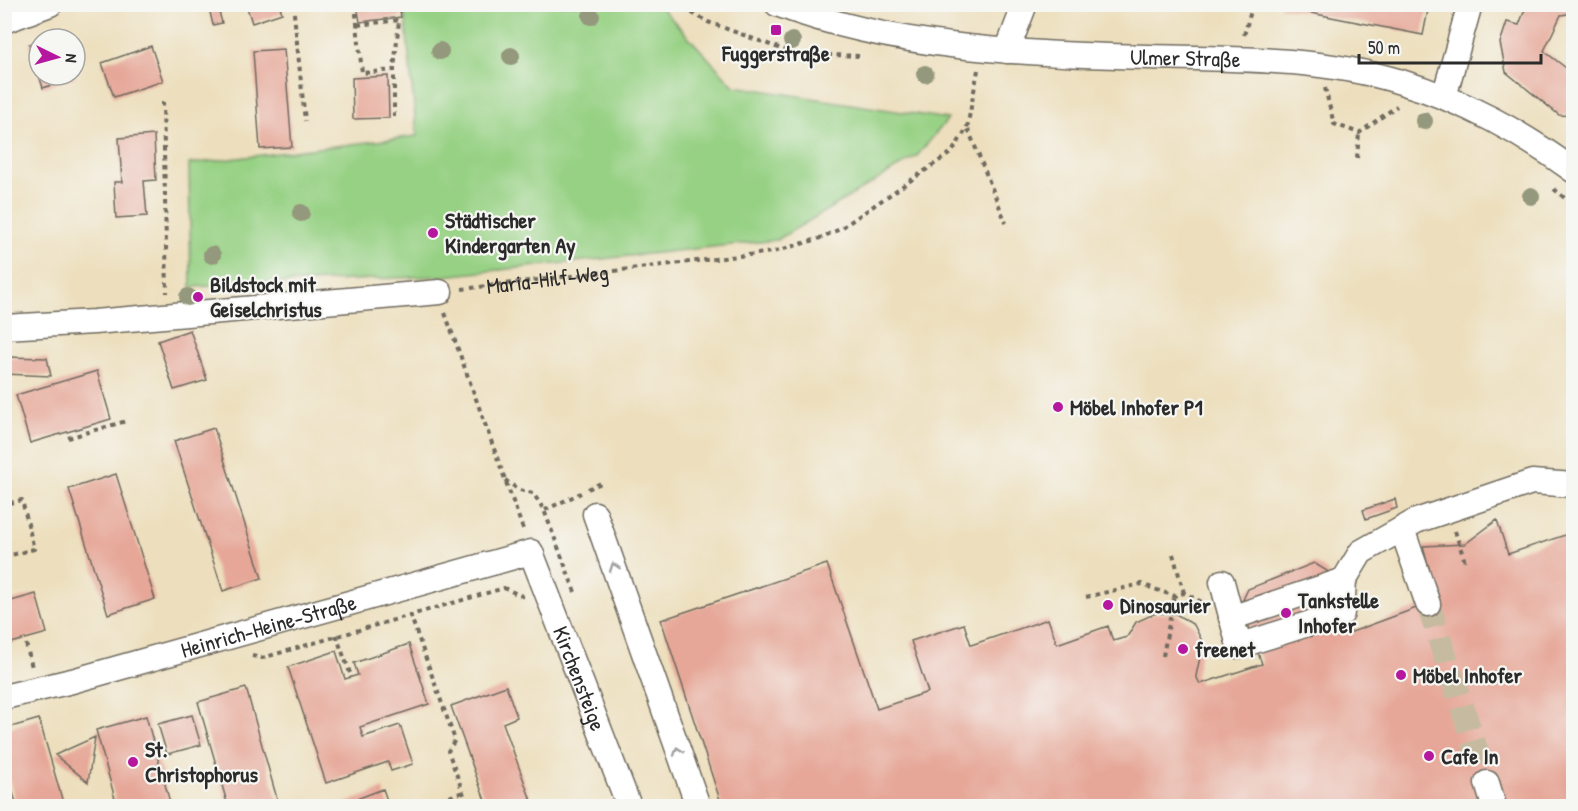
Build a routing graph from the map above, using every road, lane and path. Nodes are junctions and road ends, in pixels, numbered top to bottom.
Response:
1 (50, 4) edge
2 (293, 4) edge
3 (355, 4) edge
4 (1025, 4) edge
5 (1253, 4) edge
6 (1470, 4) edge
7 (793, 7) edge
8 (4, 21) edge
9 (358, 25) junction
10 (981, 49) junction
11 (1006, 51) junction
12 (1237, 58) junction
13 (1327, 67) junction
14 (394, 70) junction
15 (1399, 81) junction
16 (1444, 97) junction
17 (163, 102) dead end
18 (394, 117) dead end
19 (305, 122) dead end
20 (968, 129) junction
21 (1359, 133) junction
22 (1357, 158) dead end
23 (1574, 171) edge
24 (1006, 223) dead end
25 (1574, 227) edge
26 (1574, 243) edge
27 (440, 292) junction
28 (167, 316) junction
29 (4, 327) edge
30 (126, 422) dead end
31 (68, 438) dead end
32 (601, 483) dead end
33 (1574, 485) edge
34 (6, 504) dead end
35 (544, 510) dead end
36 (1449, 510) junction
37 (595, 514) dead end
38 (1402, 529) junction
39 (531, 552) junction
40 (1173, 554) dead end
41 (4, 557) edge
42 (1466, 564) dead end
43 (1344, 580) junction
44 (1222, 582) dead end
45 (400, 588) junction
46 (574, 591) dead end
47 (1309, 591) junction
48 (1184, 593) junction
49 (1174, 596) junction
50 (1086, 597) dead end
51 (550, 600) junction
52 (1276, 602) junction
53 (1428, 604) tunnel mouth
54 (410, 615) junction
55 (1231, 618) junction
56 (1306, 626) junction
57 (240, 632) junction
58 (336, 635) junction
59 (1273, 636) junction
60 (1162, 656) dead end
61 (350, 672) dead end
62 (4, 697) edge
63 (1487, 783) tunnel mouth
64 (463, 792) junction
65 (424, 807) edge
66 (468, 807) edge
67 (629, 807) edge
68 (698, 807) edge
69 (1494, 807) edge

1 - 8 street
2 - 19 path
3 - 9 path
4 - 11 street
5 - 12 path
6 - 16 street
7 - 10 street, Ulmer Straße
9 - 14 path
9 - 14 path
10 - 11 street, Ulmer Straße
10 - 20 path, Maria-Hilf-Weg
11 - 12 street, Ulmer Straße
12 - 13 street, Ulmer Straße
13 - 15 street, Ulmer Straße
13 - 21 path
14 - 18 path
15 - 16 street, Ulmer Straße
15 - 21 path
16 - 23 street, Ulmer Straße
17 - 28 path
20 - 24 path
20 - 27 path, Maria-Hilf-Weg
21 - 22 path
25 - 26 path
27 - 28 street
27 - 39 path
28 - 29 street
30 - 31 path
32 - 35 path
33 - 36 street
34 - 41 path
36 - 38 street
36 - 42 path
68 -> 37 street
38 - 43 street
38 - 53 street
39 - 45 street, Heinrich-Heine-Straße
39 - 51 street, Kirchensteige
40 - 48 path
43 - 47 street
43 - 56 street
44 - 55 street
45 - 54 path
45 - 57 street, Heinrich-Heine-Straße
46 - 51 path
47 - 52 street
47 - 56 street
48 - 49 path
48 - 55 path
49 - 50 path
49 - 60 path
51 - 54 path
51 - 67 street, Kirchensteige
52 - 55 street
52 - 59 street
54 - 58 path
54 - 64 path
55 - 59 street
56 - 59 street
57 - 58 path
57 - 62 street, Heinrich-Heine-Straße
58 - 61 path
63 - 69 street
64 - 65 path
64 - 66 path

